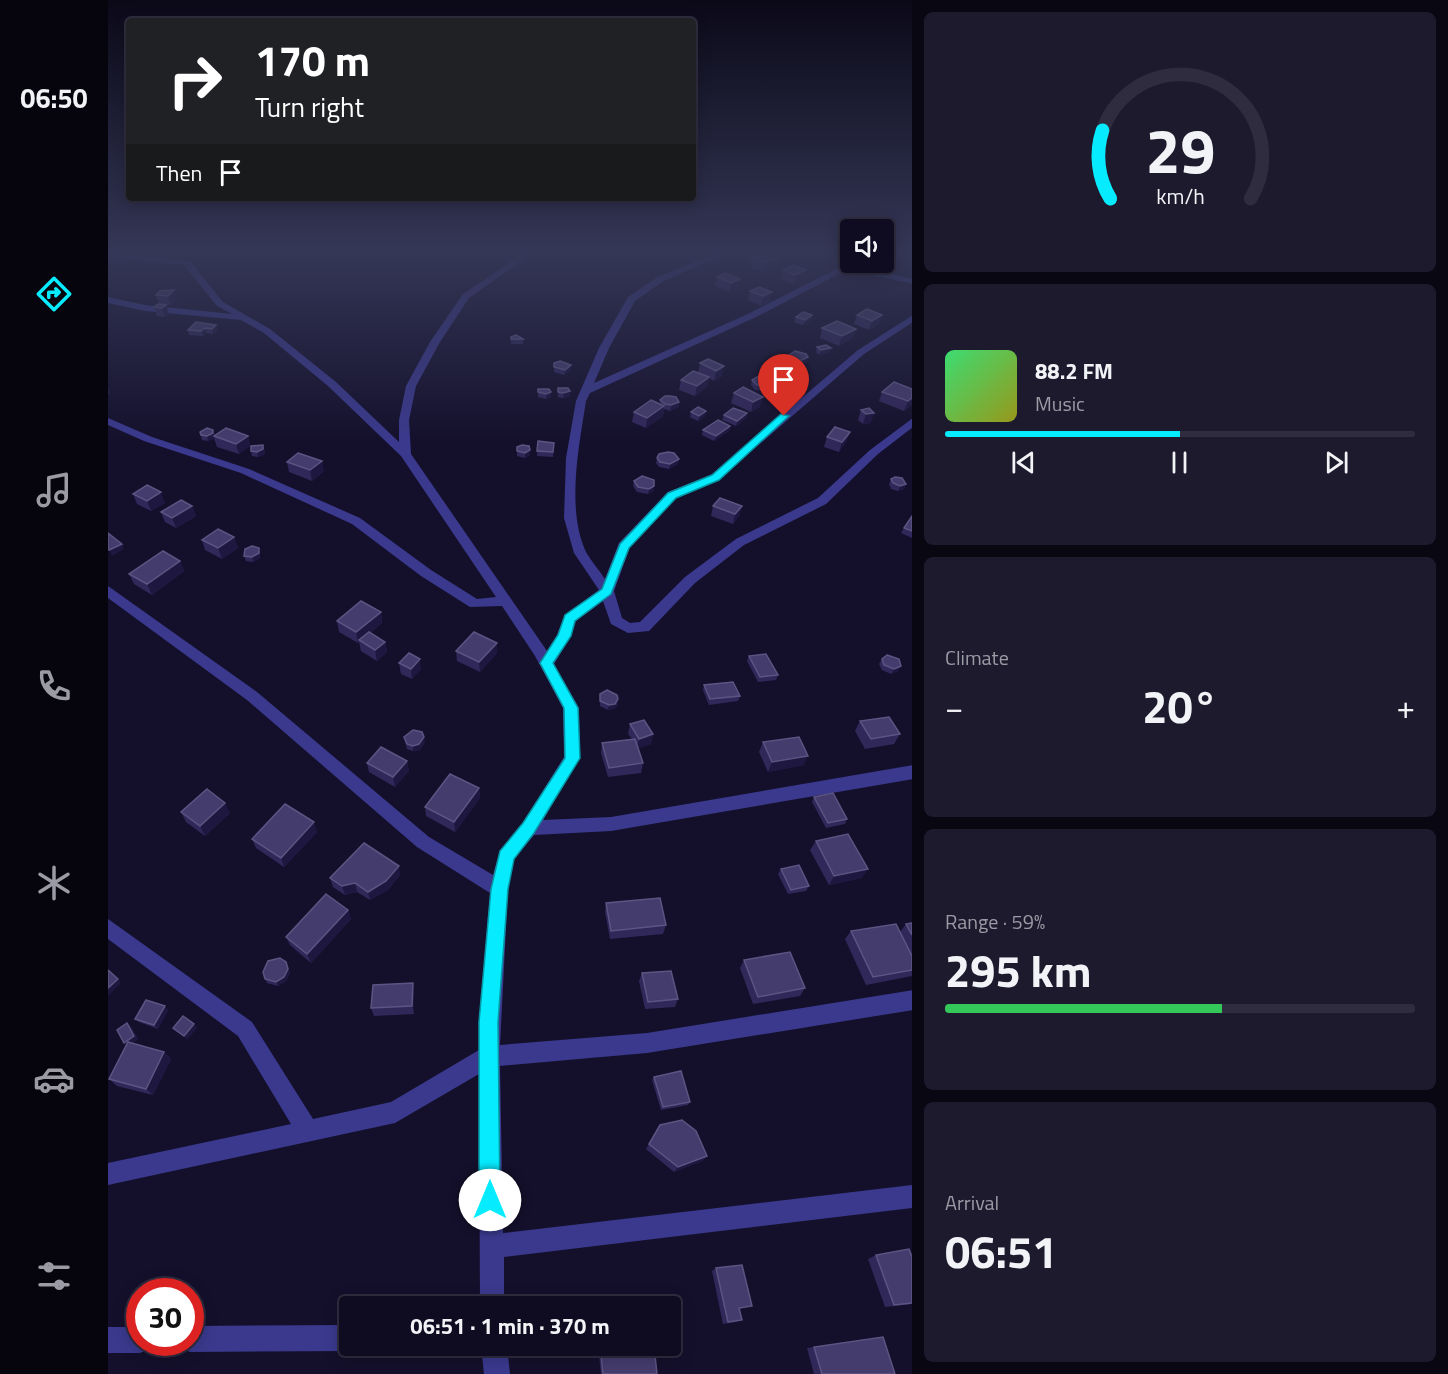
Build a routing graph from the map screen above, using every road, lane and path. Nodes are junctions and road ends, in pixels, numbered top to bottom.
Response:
1 (201, 314) edge
2 (237, 314) edge
3 (454, 314) edge
4 (623, 314) edge
5 (755, 314) edge
6 (912, 318) edge
7 (245, 319) junction
8 (585, 391) junction
9 (108, 421) edge
10 (912, 421) edge
11 (405, 454) junction
12 (108, 591) edge
13 (607, 591) junction
14 (506, 601) junction
15 (547, 663) junction
16 (912, 772) edge
17 (529, 828) junction
18 (500, 889) junction
19 (108, 928) edge
20 (912, 1000) edge
21 (489, 1056) junction
22 (307, 1130) junction
23 (108, 1174) edge
24 (912, 1196) edge
25 (490, 1247) junction
26 (492, 1296) edge
27 (339, 1338) edge
28 (204, 1339) edge
29 (108, 1340) edge
30 (126, 1340) edge
31 (495, 1356) edge
32 (497, 1374) edge

1 - 7 street
2 - 7 street
3 - 11 street
4 - 8 street
5 - 8 street
6 - 13 street
7 - 11 street
8 - 13 street
9 - 14 street
10 - 13 street
11 - 14 street
12 - 18 street
13 - 15 street
14 - 15 street
15 - 17 street
16 - 17 street
17 - 18 street
18 - 21 street
19 - 22 street
20 - 21 street
21 - 22 street
21 - 25 street
22 - 23 street
24 - 25 street
25 - 26 street
27 - 28 street
29 - 30 street
31 - 32 street

